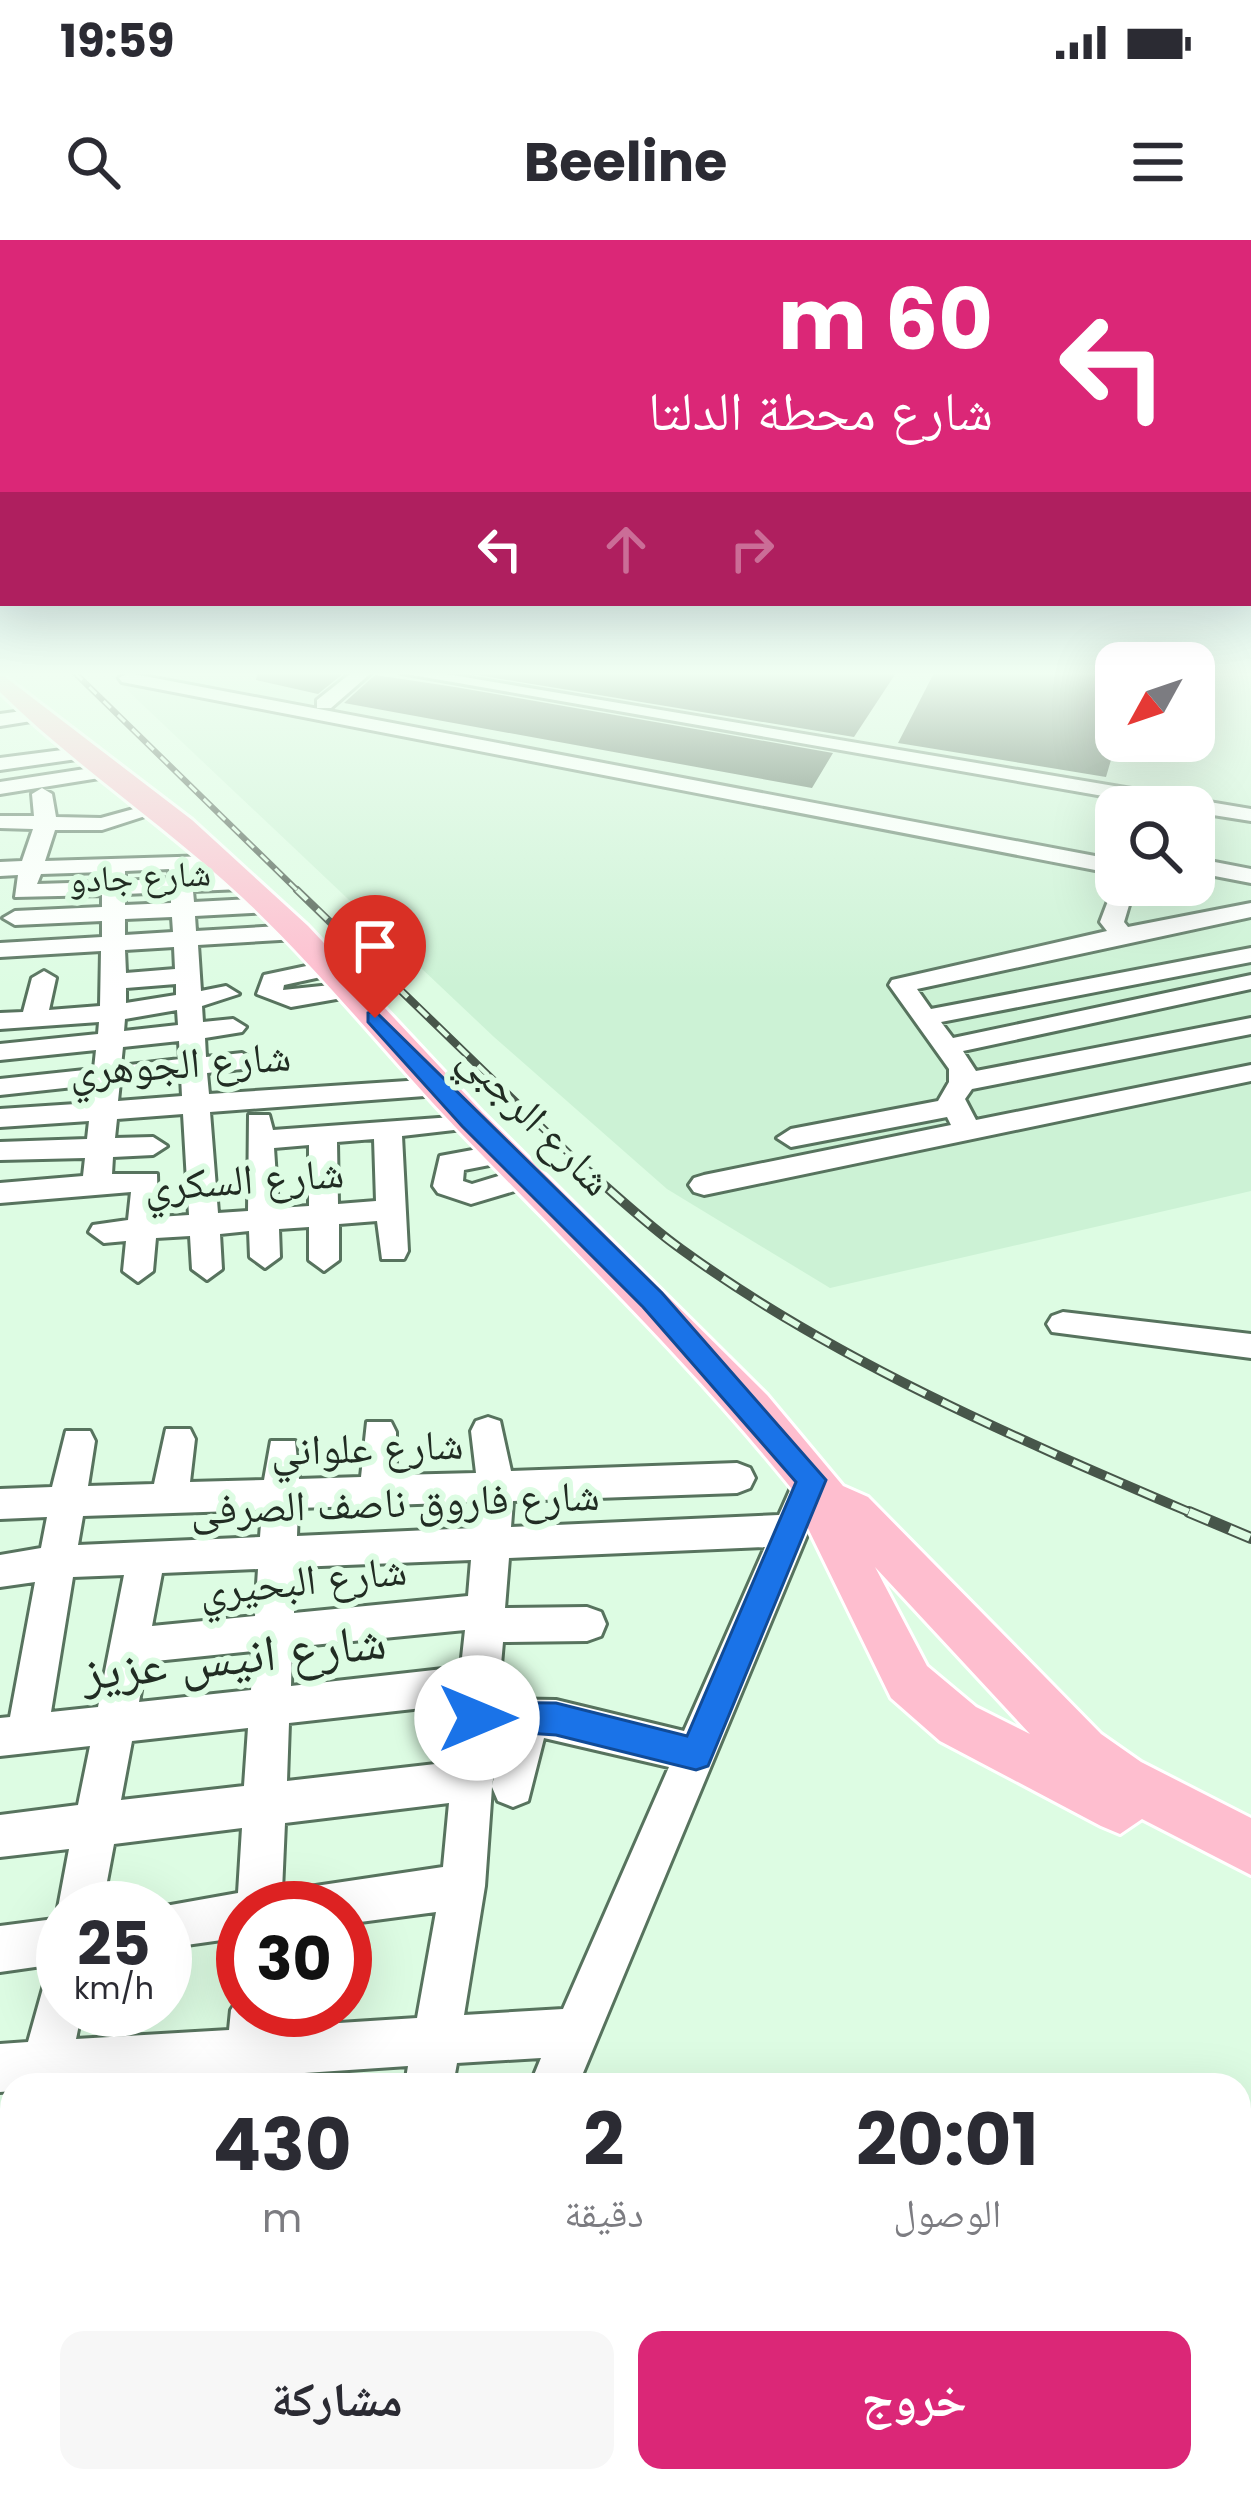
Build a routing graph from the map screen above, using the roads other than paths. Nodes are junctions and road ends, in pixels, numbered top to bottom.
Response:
1 (116, 778) edge
2 (687, 778) edge
3 (1013, 778) edge
4 (1095, 793) edge
5 (42, 794) dead end
6 (159, 808) junction
7 (1215, 810) edge
8 (1251, 815) edge
9 (0, 823) edge
10 (46, 824) junction
11 (94, 837) dead end
12 (1028, 842) junction
13 (151, 845) dead end
14 (1095, 848) edge
15 (1095, 861) edge
16 (83, 863) junction
17 (32, 866) junction
18 (0, 869) edge
19 (1215, 869) edge
20 (1251, 875) edge
21 (199, 882) junction
22 (23, 892) junction
23 (269, 905) junction
24 (1117, 906) edge
25 (1251, 910) edge
26 (15, 918) junction
27 (114, 924) junction
28 (297, 932) junction
29 (1122, 935) junction
30 (1251, 955) edge
31 (1, 956) edge
32 (1163, 971) junction
33 (44, 978) dead end
34 (1251, 982) edge
35 (190, 987) junction
36 (1046, 993) junction
37 (226, 994) dead end
38 (1186, 996) junction
39 (113, 1013) junction
40 (924, 1018) junction
41 (34, 1019) junction
42 (0, 1021) edge
43 (1068, 1021) junction
44 (1251, 1026) edge
45 (233, 1027) dead end
46 (194, 1032) junction
47 (1219, 1032) junction
48 (110, 1044) junction
49 (946, 1047) junction
50 (0, 1052) edge
51 (1097, 1056) junction
52 (242, 1061) dead end
53 (197, 1067) junction
54 (1251, 1073) edge
55 (107, 1079) junction
56 (0, 1087) edge
57 (438, 1087) junction
58 (258, 1100) junction
59 (197, 1104) junction
60 (961, 1107) junction
61 (105, 1111) junction
62 (0, 1118) edge
63 (470, 1121) junction
64 (388, 1129) junction
65 (323, 1134) junction
66 (791, 1138) dead end
67 (260, 1140) junction
68 (153, 1146) dead end
69 (101, 1148) junction
70 (0, 1151) edge
71 (704, 1185) dead end
72 (96, 1188) junction
73 (0, 1193) edge
74 (391, 1210) junction
75 (324, 1215) junction
76 (263, 1220) junction
77 (205, 1224) junction
78 (144, 1228) junction
79 (104, 1232) dead end
80 (393, 1251) dead end
81 (265, 1257) dead end
82 (324, 1260) dead end
83 (206, 1269) dead end
84 (138, 1271) dead end
85 (1063, 1324) dead end
86 (1251, 1346) edge
87 (488, 1431) dead end
88 (379, 1432) dead end
89 (178, 1439) dead end
90 (78, 1441) dead end
91 (283, 1451) dead end
92 (737, 1478) dead end
93 (671, 1481) junction
94 (496, 1487) junction
95 (378, 1491) junction
96 (280, 1495) junction
97 (170, 1498) junction
98 (67, 1502) junction
99 (811, 1503) junction
100 (2, 1513) edge
101 (681, 1535) junction
102 (491, 1543) junction
103 (278, 1552) junction
104 (146, 1558) junction
105 (57, 1562) junction
106 (0, 1571) edge
107 (485, 1618) junction
108 (586, 1624) dead end
109 (273, 1631) junction
110 (130, 1646) junction
111 (478, 1700) junction
112 (269, 1705) junction
113 (528, 1717) junction
114 (116, 1723) junction
115 (14, 1735) edge
116 (696, 1754) junction
117 (1067, 1762) junction
118 (492, 1784) junction
119 (265, 1804) junction
120 (97, 1824) junction
121 (0, 1836) edge
122 (1251, 1847) edge
123 (1251, 1875) edge
124 (85, 1881) edge
125 (261, 1881) edge
126 (463, 1886) junction
127 (372, 1898) edge
128 (36, 1944) edge
129 (0, 1949) edge
130 (575, 2032) junction
131 (53, 2037) edge
132 (252, 2049) edge
133 (433, 2063) edge
134 (0, 2068) edge
135 (38, 2073) edge
136 (45, 2073) edge
137 (53, 2073) edge
138 (559, 2073) edge

1 - 6 main road, شارع الرجبي
2 - 12 street
3 - 4 street
5 - 10 street
6 - 10 street
6 - 21 main road, شارع الرجبي
7 - 8 street
9 - 10 street
10 - 17 street
11 - 16 street
12 - 14 street
12 - 15 street
13 - 21 street
16 - 17 street
16 - 27 street
17 - 18 street
17 - 22 street
19 - 20 street
21 - 23 main road, شارع الرجبي
21 - 23 street, شارع جادو
21 - 27 street
21 - 27 street
21 - 28 street
21 - 35 street
22 - 26 street
22 - 27 street
23 - 28 main road, شارع الرجبي
24 - 29 street
25 - 29 street
26 - 27 street, شارع جادو
26 - 31 street
27 - 31 street
27 - 35 street
27 - 39 street
28 - 57 main road, شارع الرجبي
29 - 40 street
30 - 32 street
32 - 36 street
32 - 38 street
33 - 41 street
34 - 38 street
35 - 37 street
35 - 39 street
35 - 46 street
36 - 40 street
36 - 43 street
38 - 43 street
38 - 47 street
39 - 41 street
39 - 48 street
40 - 49 street
41 - 42 street
43 - 49 street
43 - 51 street
44 - 47 street
45 - 46 street
46 - 48 street
46 - 53 street
47 - 51 street
48 - 50 street
48 - 55 street
49 - 60 street
51 - 60 street
52 - 53 street
53 - 55 street
53 - 59 street
54 - 60 street
55 - 56 street
55 - 61 street
57 - 58 street, شارع الجوهري
57 - 63 main road, شارع الرجبي
58 - 59 street, شارع الجوهري
58 - 67 street
59 - 61 street, شارع الجوهري
59 - 77 street
60 - 66 street
60 - 71 street
61 - 62 street, شارع الجوهري
61 - 69 street
63 - 64 street
63 - 99 main road, شارع الرجبي
64 - 65 street
64 - 74 street
65 - 67 street
65 - 75 street
67 - 76 street
68 - 69 street
69 - 70 street
69 - 72 street
72 - 73 street
72 - 78 street
74 - 75 street, شارع السكري
74 - 80 street
75 - 76 street, شارع السكري
75 - 82 street
76 - 77 street, شارع السكري
76 - 81 street
77 - 78 street, شارع السكري
77 - 83 street
78 - 79 street, شارع السكري
78 - 84 street
85 - 86 street
87 - 94 street
88 - 95 street
89 - 97 street
90 - 98 street
91 - 96 street
92 - 93 street, شارع علواني
93 - 94 street, شارع علواني
93 - 101 street
94 - 95 street, شارع علواني
94 - 102 street
95 - 96 street, شارع علواني
96 - 97 street, شارع علواني
96 - 103 street
97 - 98 street, شارع علواني
98 - 100 street, شارع علواني
98 - 105 street
99 - 101 street, شارع فاروق ناصف الصرفى
99 - 116 street
99 - 117 main road
99 - 117 main road
101 - 102 street, شارع فاروق ناصف الصرفى
102 - 103 street, شارع فاروق ناصف الصرفى
102 - 107 street
103 - 104 street, شارع فاروق ناصف الصرفى
103 - 109 street
104 - 105 street, شارع فاروق ناصف الصرفى
104 - 110 street
105 - 106 street, شارع فاروق ناصف الصرفى
105 - 115 street
107 - 108 street, شارع البحيري
107 - 109 street, شارع البحيري
107 - 111 street
109 - 110 street, شارع البحيري
109 - 112 street
110 - 114 street
111 - 112 street, شارع انيس عزيز
111 - 113 street, شارع انيس عزيز
111 - 118 street
112 - 114 street, شارع انيس عزيز
112 - 119 street
113 - 116 street, شارع انيس عزيز
113 - 118 street
114 - 115 street, شارع انيس عزيز
114 - 120 street
116 - 130 street
117 - 122 main road
117 - 123 main road
118 - 119 street
118 - 126 street
119 - 120 street
119 - 125 street
120 - 121 street
120 - 124 street
126 - 127 street
126 - 133 street
128 - 129 street
130 - 133 street
130 - 138 street
131 - 136 street
132 - 133 street
132 - 137 street
134 - 135 street

